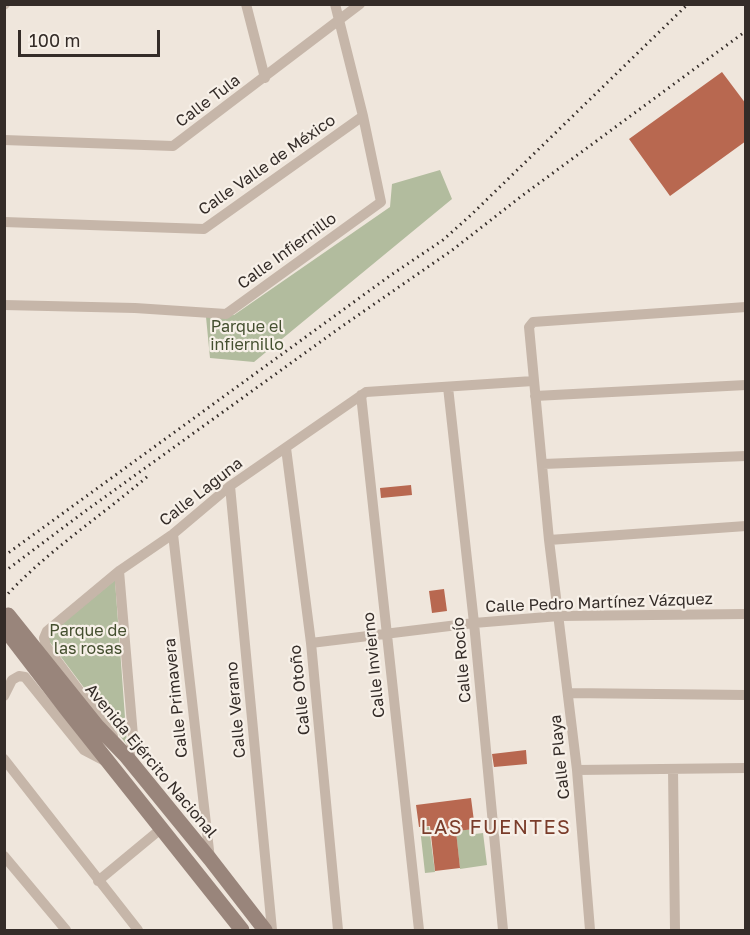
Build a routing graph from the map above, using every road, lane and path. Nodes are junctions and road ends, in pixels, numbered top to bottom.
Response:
1 (246, 4) edge
2 (335, 4) edge
3 (360, 4) edge
4 (339, 22) junction
5 (265, 78) junction
6 (363, 116) junction
7 (4, 140) edge
8 (4, 222) edge
9 (4, 305) edge
10 (746, 307) edge
11 (533, 381) junction
12 (746, 384) edge
13 (448, 387) junction
14 (361, 395) junction
15 (535, 396) junction
16 (286, 448) junction
17 (746, 456) edge
18 (543, 464) junction
19 (230, 486) junction
20 (746, 526) edge
21 (173, 534) junction
22 (549, 540) junction
23 (119, 571) junction
24 (746, 614) edge
25 (559, 616) junction
26 (6, 621) edge
27 (474, 623) junction
28 (386, 635) junction
29 (311, 643) junction
30 (568, 693) junction
31 (746, 695) edge
32 (4, 696) edge
33 (127, 758) junction
34 (4, 759) edge
35 (109, 762) junction
36 (746, 768) edge
37 (673, 769) junction
38 (577, 770) junction
39 (162, 828) junction
40 (4, 856) edge
41 (210, 859) junction
42 (98, 880) junction
43 (66, 930) edge
44 (138, 930) edge
45 (242, 930) edge
46 (265, 930) edge
47 (272, 930) edge
48 (338, 930) edge
49 (419, 930) edge
50 (502, 930) edge
51 (590, 930) edge
52 (675, 930) edge

1 - 5 street
2 - 4 street, Calle Infiernillo
3 - 4 street, Calle Tula
4 - 5 street, Calle Tula
4 - 6 street, Calle Infiernillo
5 - 7 street, Calle Tula
6 - 8 street, Calle Valle de México
6 - 9 street, Calle Infiernillo
10 - 11 street, Calle Playa
11 - 13 street, Calle Laguna
11 - 15 street, Calle Playa
12 - 15 street
13 - 14 street, Calle Laguna
13 - 27 street, Calle Rocío
14 - 16 street, Calle Laguna
14 - 28 street, Calle Invierno
15 - 18 street, Calle Playa
16 - 19 street, Calle Laguna
16 - 29 street, Calle Otoño
17 - 18 street
18 - 22 street, Calle Playa
19 - 21 street, Calle Laguna
19 - 47 street, Calle Verano
20 - 22 street
21 - 23 street, Calle Laguna
21 - 41 street, Calle Primavera
22 - 25 street, Calle Playa
23 - 33 street
23 - 33 street, Calle Laguna
24 - 25 street, Calle Pedro Martínez Vázquez
25 - 27 street, Calle Pedro Martínez Vázquez
25 - 30 street, Calle Playa
26 - 33 main road, Avenida Ejército Nacional
26 - 35 main road, Avenida Ejército Nacional
27 - 28 street, Calle Pedro Martínez Vázquez
27 - 50 street, Calle Rocío
28 - 29 street, Calle Pedro Martínez Vázquez
28 - 49 street, Calle Invierno
29 - 48 street, Calle Otoño
30 - 31 street
30 - 38 street, Calle Playa
32 - 35 street
33 - 41 main road, Avenida Ejército Nacional
34 - 42 street
35 - 39 main road, Avenida Ejército Nacional
36 - 37 street
37 - 38 street
37 - 52 street
38 - 51 street, Calle Playa
39 - 42 street
39 - 45 main road, Avenida Ejército Nacional
40 - 43 street
41 - 46 main road, Avenida Ejército Nacional
42 - 44 street

